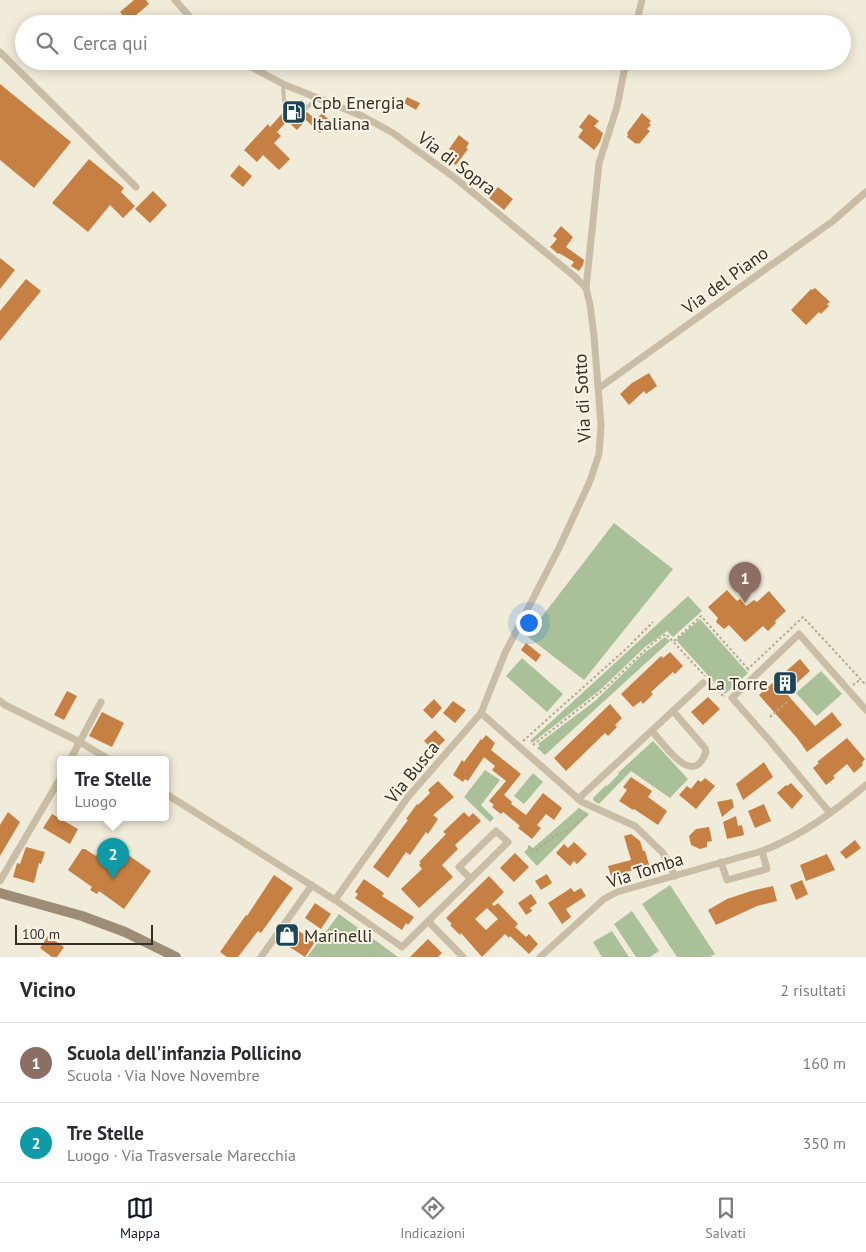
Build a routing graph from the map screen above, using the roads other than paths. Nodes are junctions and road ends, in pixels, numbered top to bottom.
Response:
1 (175, 0) edge
2 (642, 1) edge
3 (188, 15) edge
4 (638, 15) edge
5 (0, 52) edge
6 (15, 67) edge
7 (18, 70) edge
8 (257, 70) edge
9 (624, 70) edge
10 (283, 84) junction
11 (317, 99) junction
12 (136, 187) dead end
13 (866, 192) edge
14 (586, 288) junction
15 (599, 388) junction
16 (703, 683) dead end
17 (0, 700) edge
18 (101, 702) dead end
19 (866, 710) edge
20 (673, 711) junction
21 (480, 713) junction
22 (652, 731) junction
23 (80, 742) junction
24 (72, 756) edge
25 (103, 756) edge
26 (57, 782) edge
27 (866, 785) edge
28 (169, 796) edge
29 (578, 799) junction
30 (830, 813) junction
31 (762, 851) junction
32 (721, 862) junction
33 (675, 876) junction
34 (471, 878) junction
35 (0, 881) edge
36 (312, 885) junction
37 (0, 893) edge
38 (336, 900) junction
39 (428, 921) junction
40 (176, 957) edge
41 (262, 957) edge
42 (463, 957) edge
43 (540, 957) edge

1 - 3 street
2 - 4 street
5 - 6 street
7 - 12 street
8 - 10 street, Via di Sopra
9 - 14 street, Via di Sotto
10 - 11 street, Via di Sopra
10 - 11 lane
11 - 14 street, Via di Sopra
13 - 15 street, Via del Piano
14 - 15 street, Via di Sotto
15 - 21 street, Via di Sotto
16 - 20 street
17 - 23 street
18 - 23 street
19 - 30 street
20 - 22 street
20 - 22 street
21 - 29 street
21 - 38 street, Via Busca
22 - 29 street
23 - 24 street
23 - 25 street
26 - 35 street
27 - 30 street, Via Tomba
28 - 36 street
29 - 33 street
30 - 31 street, Via Tomba
31 - 32 street, Via Tomba
31 - 32 street
32 - 33 street, Via Tomba
33 - 43 street, Via Tomba
34 - 34 street
34 - 39 street
36 - 38 street
36 - 41 street
37 - 40 main road
38 - 39 street
39 - 42 street

